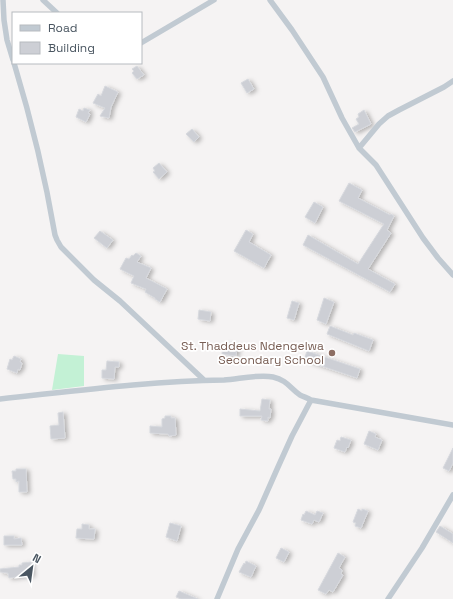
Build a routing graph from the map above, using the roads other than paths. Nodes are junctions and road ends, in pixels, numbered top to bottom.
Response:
1 (3, 0) edge
2 (43, 0) edge
3 (214, 0) edge
4 (270, 0) edge
5 (56, 12) edge
6 (142, 42) edge
7 (12, 57) edge
8 (14, 64) edge
9 (453, 81) edge
10 (359, 148) junction
11 (453, 275) edge
12 (204, 380) junction
13 (0, 399) edge
14 (311, 400) junction
15 (453, 425) edge
16 (453, 495) edge
17 (217, 599) edge
18 (388, 599) edge

1 - 7 street
2 - 5 street
3 - 6 street
4 - 10 street
8 - 12 street
9 - 10 street
10 - 11 street
12 - 13 street
12 - 14 street
14 - 15 street
14 - 17 street
16 - 18 street

